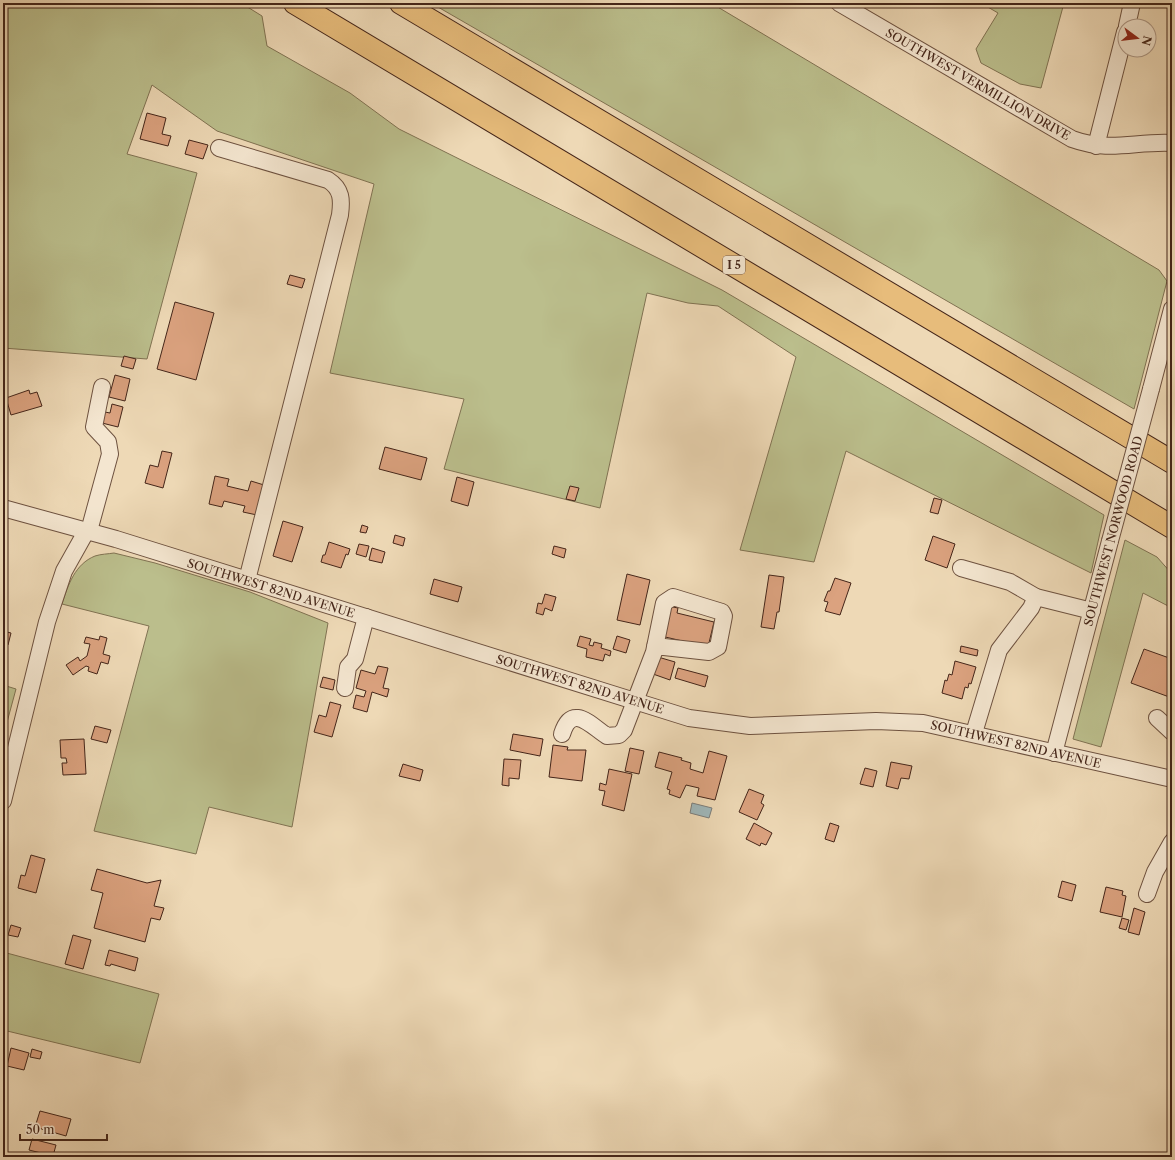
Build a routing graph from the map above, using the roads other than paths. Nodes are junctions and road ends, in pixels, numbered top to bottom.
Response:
1 (295, 3) edge
2 (401, 3) edge
3 (839, 3) edge
4 (1132, 3) edge
5 (1128, 18) edge
6 (1118, 58) edge
7 (1172, 143) edge
8 (1096, 146) junction
9 (219, 148) dead end
10 (1172, 309) edge
11 (102, 388) dead end
12 (1172, 462) edge
13 (3, 508) edge
14 (1172, 527) edge
15 (88, 531) junction
16 (961, 568) dead end
17 (247, 580) junction
18 (1036, 597) junction
19 (1092, 611) junction
20 (366, 617) junction
21 (655, 646) junction
22 (345, 688) dead end
23 (636, 702) junction
24 (1157, 718) dead end
25 (1172, 732) edge
26 (974, 733) junction
27 (562, 734) dead end
28 (1054, 753) junction
29 (1172, 779) edge
30 (3, 801) edge
31 (1172, 842) edge
32 (1147, 894) dead end

1 - 14 highway, I 5
2 - 12 highway
3 - 8 street, SOUTHWEST VERMILLION DRIVE
4 - 5 street
6 - 8 street
7 - 8 street, SOUTHWEST VERMILLION DRIVE
9 - 17 street
10 - 19 street, SOUTHWEST NORWOOD ROAD, bridge
11 - 15 street
13 - 15 street, SOUTHWEST 82ND AVENUE
15 - 17 street, SOUTHWEST 82ND AVENUE
15 - 30 street
16 - 18 street
17 - 20 street, SOUTHWEST 82ND AVENUE
18 - 19 street
18 - 26 street
19 - 28 street, SOUTHWEST NORWOOD ROAD
20 - 22 street
20 - 23 street, SOUTHWEST 82ND AVENUE
21 - 21 street
21 - 23 street
23 - 26 street, SOUTHWEST 82ND AVENUE
23 - 27 street
24 - 25 street
26 - 28 street, SOUTHWEST 82ND AVENUE
28 - 29 street, SOUTHWEST 82ND AVENUE
31 - 32 street

